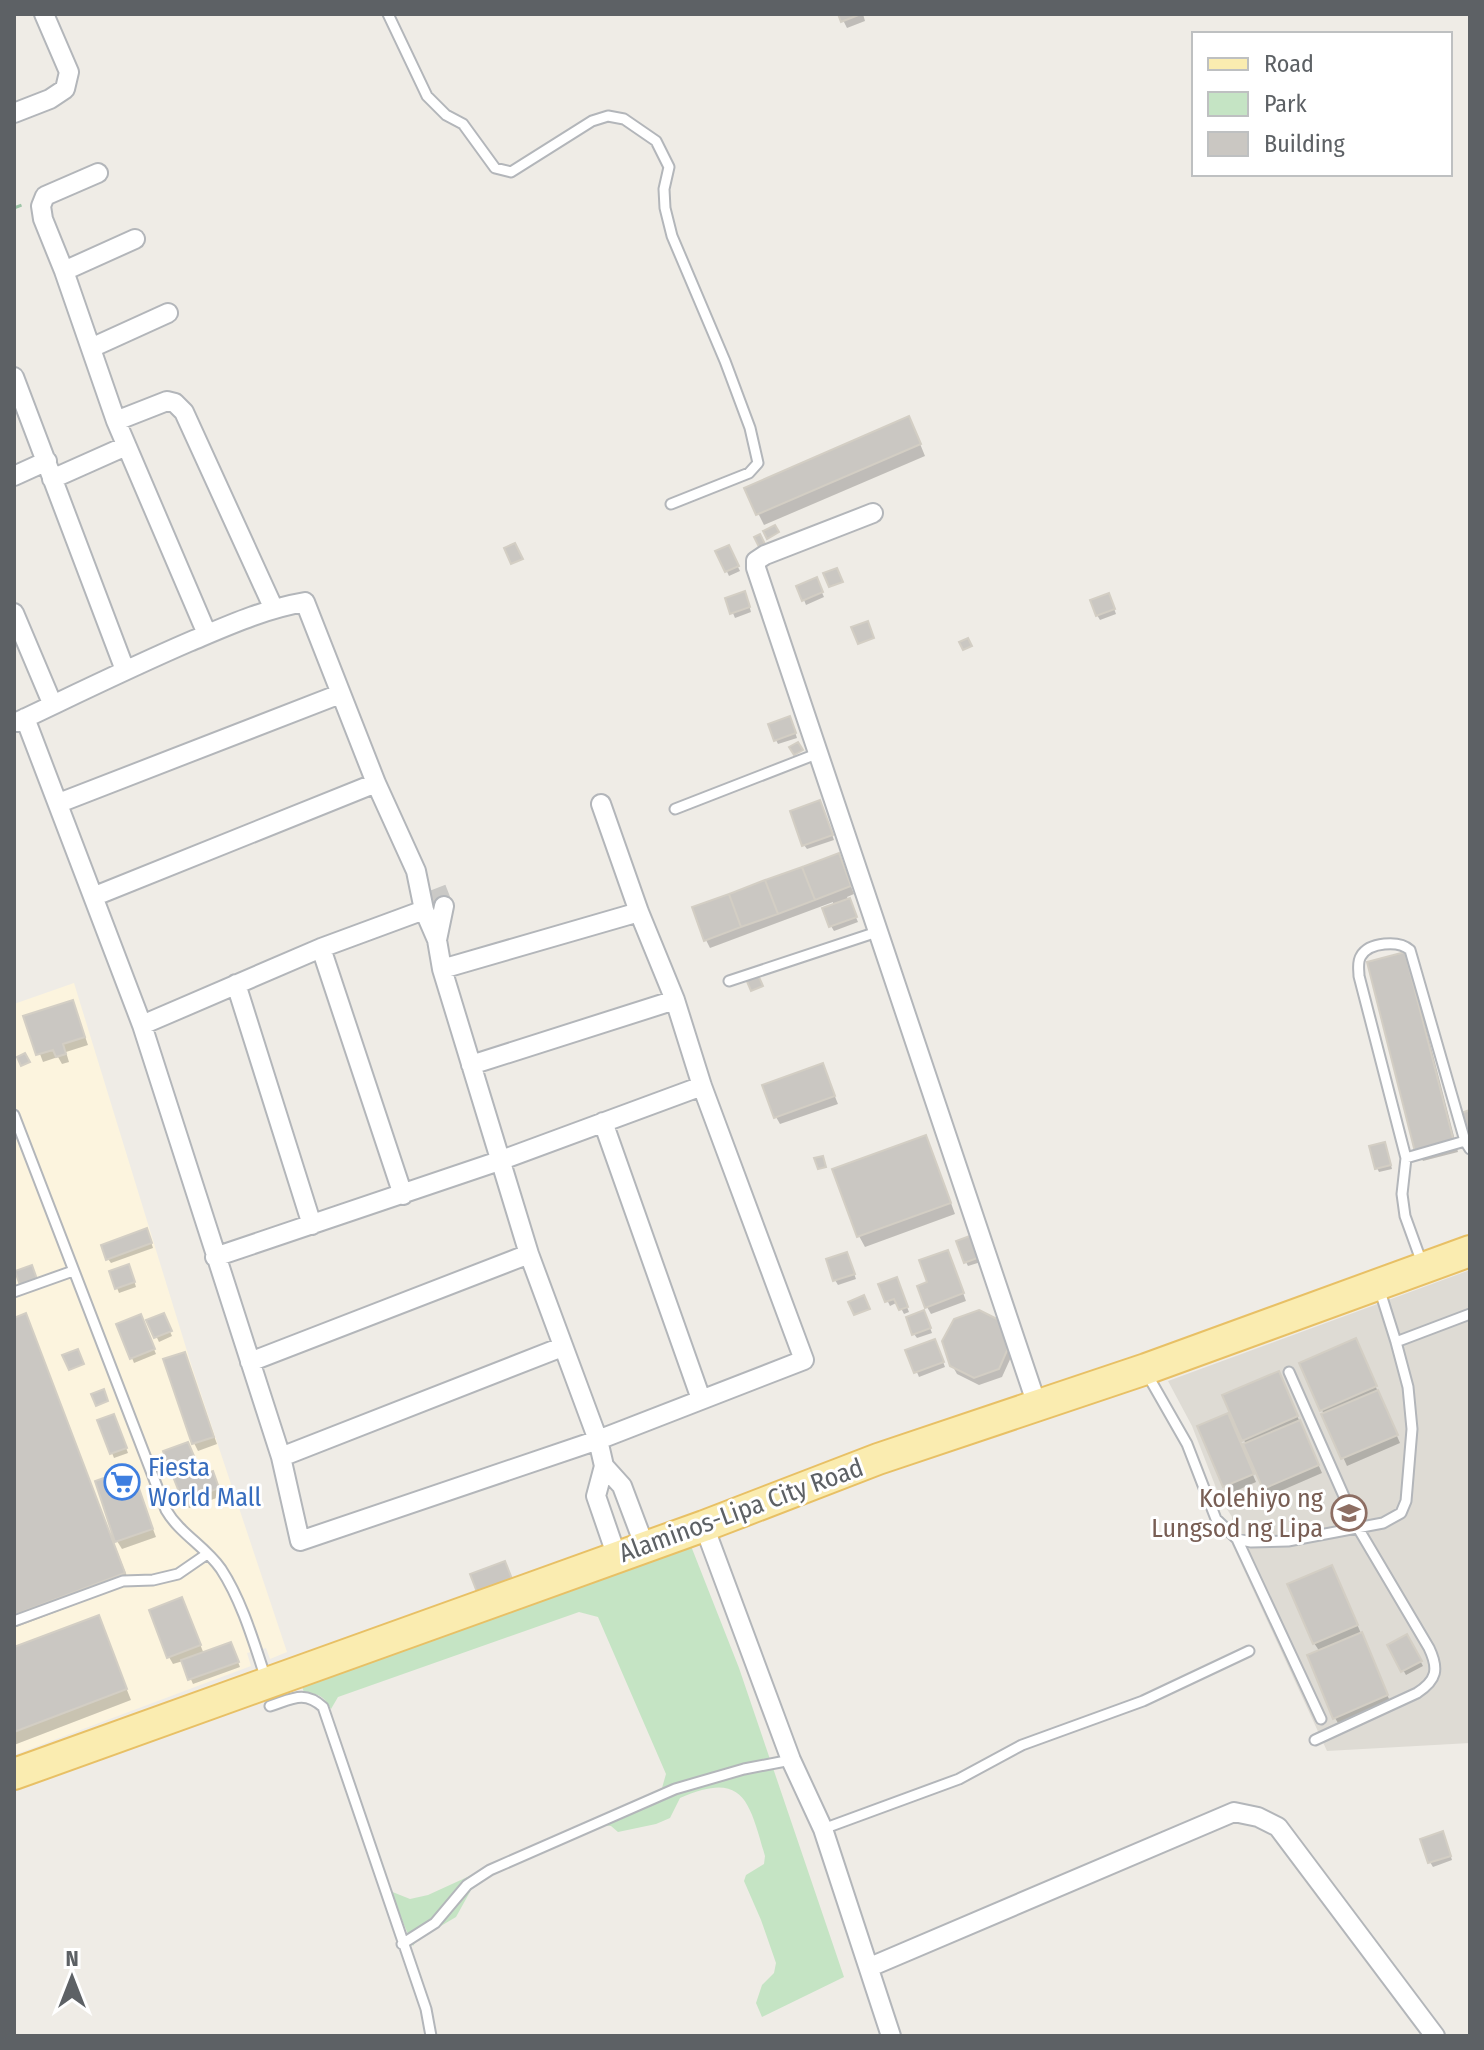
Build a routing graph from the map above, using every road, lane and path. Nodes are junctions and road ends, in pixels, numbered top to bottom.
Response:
1 (44, 14) edge
2 (388, 14) edge
3 (14, 113) edge
4 (98, 173) dead end
5 (135, 239) dead end
6 (64, 271) junction
7 (168, 313) dead end
8 (91, 348) junction
9 (14, 377) edge
10 (116, 421) junction
11 (126, 446) junction
12 (49, 470) junction
13 (14, 476) edge
14 (671, 504) dead end
15 (873, 513) dead end
16 (273, 607) junction
17 (14, 613) edge
18 (207, 634) junction
19 (125, 670) junction
20 (340, 694) junction
21 (52, 703) junction
22 (19, 721) edge
23 (819, 753) junction
24 (376, 783) junction
25 (59, 803) junction
26 (601, 804) dead end
27 (675, 809) dead end
28 (416, 871) junction
29 (437, 888) tunnel mouth
30 (95, 896) junction
31 (444, 906) tunnel mouth
32 (424, 910) junction
33 (639, 912) junction
34 (880, 931) junction
35 (437, 940) junction
36 (321, 948) junction
37 (442, 969) junction
38 (729, 981) dead end
39 (236, 984) junction
40 (675, 1000) junction
41 (142, 1025) junction
42 (471, 1065) junction
43 (702, 1086) junction
44 (14, 1115) edge
45 (603, 1122) junction
46 (1467, 1145) edge
47 (1406, 1158) junction
48 (499, 1161) junction
49 (403, 1195) junction
50 (312, 1225) junction
51 (1470, 1251) edge
52 (529, 1254) junction
53 (215, 1257) junction
54 (1424, 1267) junction
55 (73, 1271) junction
56 (1377, 1284) junction
57 (14, 1292) edge
58 (1470, 1314) edge
59 (1396, 1342) junction
60 (562, 1347) junction
61 (250, 1362) junction
62 (1146, 1369) junction
63 (1289, 1372) dead end
64 (701, 1399) junction
65 (1037, 1405) junction
66 (598, 1440) junction
67 (281, 1457) junction
68 (604, 1466) junction
69 (704, 1526) junction
70 (1358, 1528) junction
71 (1237, 1539) junction
72 (631, 1552) junction
73 (207, 1554) junction
74 (14, 1621) edge
75 (1249, 1651) dead end
76 (269, 1694) junction
77 (1321, 1719) dead end
78 (1315, 1740) dead end
79 (791, 1760) junction
80 (14, 1774) edge
81 (823, 1829) junction
82 (402, 1944) junction
83 (870, 1967) junction
84 (431, 2036) edge
85 (891, 2036) edge
86 (1435, 2036) edge

1 - 3 street
2 - 14 lane
4 - 6 street
5 - 6 street
6 - 8 street
7 - 8 street
8 - 10 street
9 - 12 street
10 - 11 street
10 - 16 street
11 - 12 street
11 - 18 street
12 - 13 street
12 - 19 street
15 - 23 street
16 - 18 street
16 - 20 street
17 - 21 street
18 - 19 street
19 - 21 street
20 - 24 street
20 - 25 street
21 - 22 street
22 - 25 street
23 - 27 lane
23 - 34 street
24 - 28 street
24 - 30 street
25 - 30 street
26 - 33 street
28 - 29 street
28 - 32 street
30 - 41 street
31 - 35 street
32 - 35 street
32 - 36 street
33 - 37 street
33 - 40 street
34 - 38 lane
34 - 65 street
35 - 37 street
36 - 39 street
36 - 49 street
37 - 42 street
39 - 41 street
39 - 50 street
40 - 42 street
40 - 43 street
41 - 53 street
42 - 48 street
43 - 45 street
43 - 64 street
44 - 55 lane
45 - 48 street
45 - 64 street
46 - 47 lane
46 - 47 lane
47 - 54 lane
48 - 49 street
48 - 52 street
49 - 50 street
50 - 53 street
51 - 54 main road, Alaminos-Lipa City Road
52 - 60 street
52 - 61 street
53 - 61 street
54 - 56 main road, Alaminos-Lipa City Road
55 - 57 lane
55 - 73 lane
56 - 59 lane
56 - 62 main road, Alaminos-Lipa City Road
58 - 59 lane
59 - 70 lane
60 - 66 street
60 - 67 street
61 - 67 street
62 - 65 main road, Alaminos-Lipa City Road
62 - 71 lane
63 - 70 lane
64 - 66 street
65 - 69 main road, Alaminos-Lipa City Road
66 - 67 street
66 - 68 street
68 - 72 street
68 - 72 street
69 - 72 main road, Alaminos-Lipa City Road
69 - 79 street
70 - 71 lane
70 - 78 lane
71 - 77 lane
72 - 76 main road, Alaminos-Lipa City Road
73 - 74 lane
73 - 76 lane
75 - 81 lane
76 - 80 main road, Alaminos-Lipa City Road
76 - 82 lane
79 - 81 street
79 - 82 lane
81 - 83 street
82 - 84 lane
83 - 85 street
83 - 86 street

